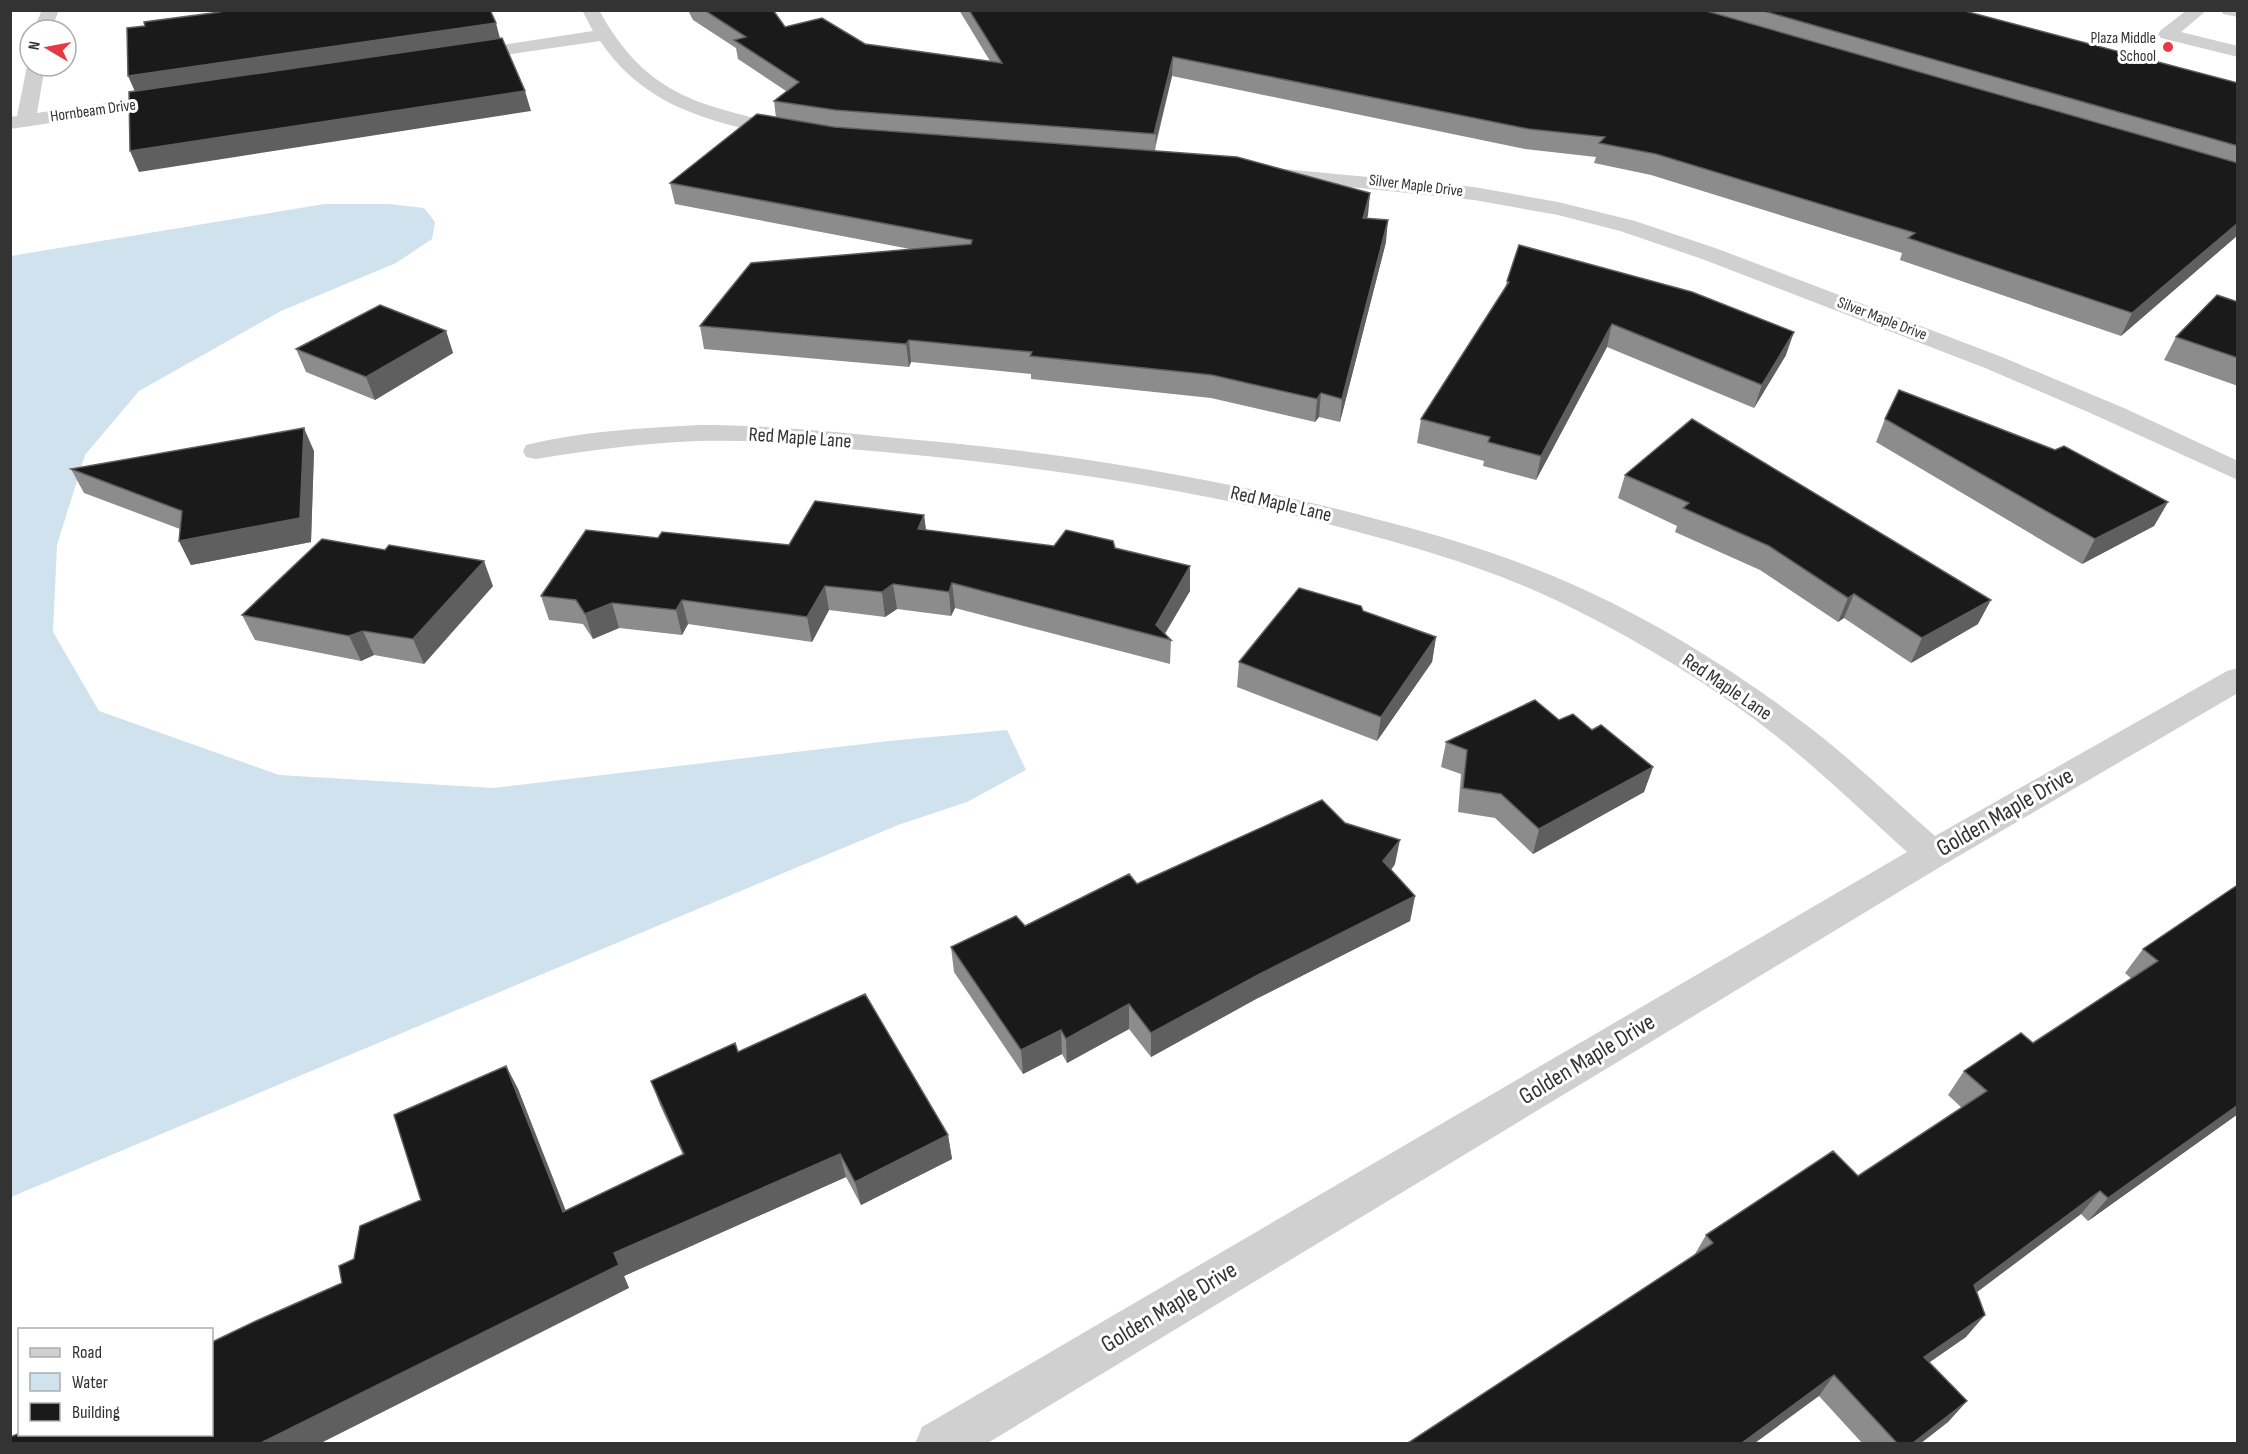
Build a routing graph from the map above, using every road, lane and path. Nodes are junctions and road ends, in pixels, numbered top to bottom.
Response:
1 (591, 10) edge
2 (2199, 10) edge
3 (2229, 10) edge
4 (2238, 12) edge
5 (604, 35) junction
6 (2238, 52) edge
7 (443, 59) edge
8 (32, 78) edge
9 (194, 96) edge
10 (18, 122) edge
11 (813, 136) edge
12 (1247, 172) edge
13 (536, 451) dead end
14 (2238, 472) edge
15 (2238, 679) edge
16 (1932, 854) junction
17 (939, 1443) edge

1 - 5 street
2 - 6 street
3 - 4 street
5 - 7 street
5 - 11 street
8 - 10 street
9 - 10 street, Hornbeam Drive
12 - 14 street, Silver Maple Drive
13 - 16 street, Red Maple Lane
15 - 16 street, Golden Maple Drive
16 - 17 street, Golden Maple Drive

